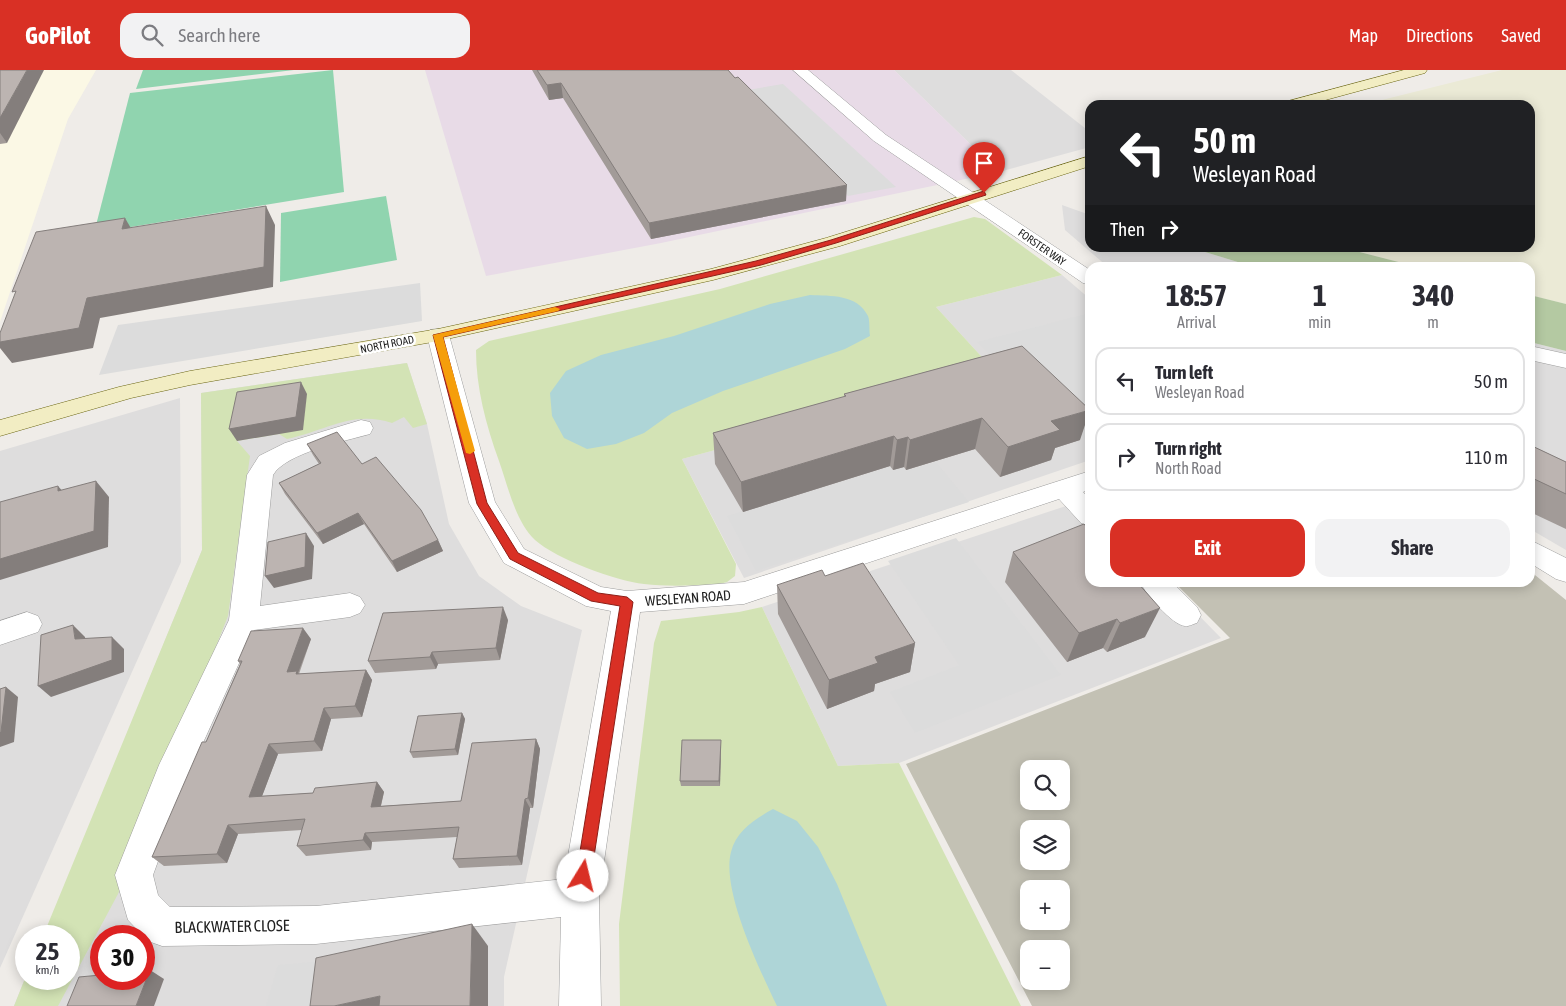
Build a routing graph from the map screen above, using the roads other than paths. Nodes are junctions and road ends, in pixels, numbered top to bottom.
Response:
1 (800, 70) edge
2 (1420, 70) edge
3 (1309, 100) edge
4 (1085, 162) edge
5 (970, 197) junction
6 (1085, 276) edge
7 (438, 335) junction
8 (1535, 354) edge
9 (1566, 361) edge
10 (0, 428) edge
11 (361, 428) dead end
12 (1085, 482) edge
13 (1065, 489) junction
14 (1085, 511) edge
15 (1535, 553) edge
16 (1566, 571) edge
17 (1159, 587) edge
18 (627, 602) junction
19 (350, 605) dead end
20 (1186, 616) dead end
21 (244, 620) junction
22 (580, 896) junction
23 (580, 1006) edge

1 - 5 street, FORSTER WAY
2 - 3 main road
4 - 5 main road, NORTH ROAD
5 - 6 street, FORSTER WAY
5 - 7 main road, NORTH ROAD
7 - 10 main road, NORTH ROAD
7 - 18 street, WESLEYAN ROAD
8 - 9 street
11 - 21 street, BLACKWATER CLOSE
12 - 13 street, WESLEYAN ROAD
13 - 14 street
13 - 18 street, WESLEYAN ROAD
15 - 16 street
17 - 20 street
18 - 22 street
19 - 21 street
21 - 22 street, BLACKWATER CLOSE
22 - 23 street

